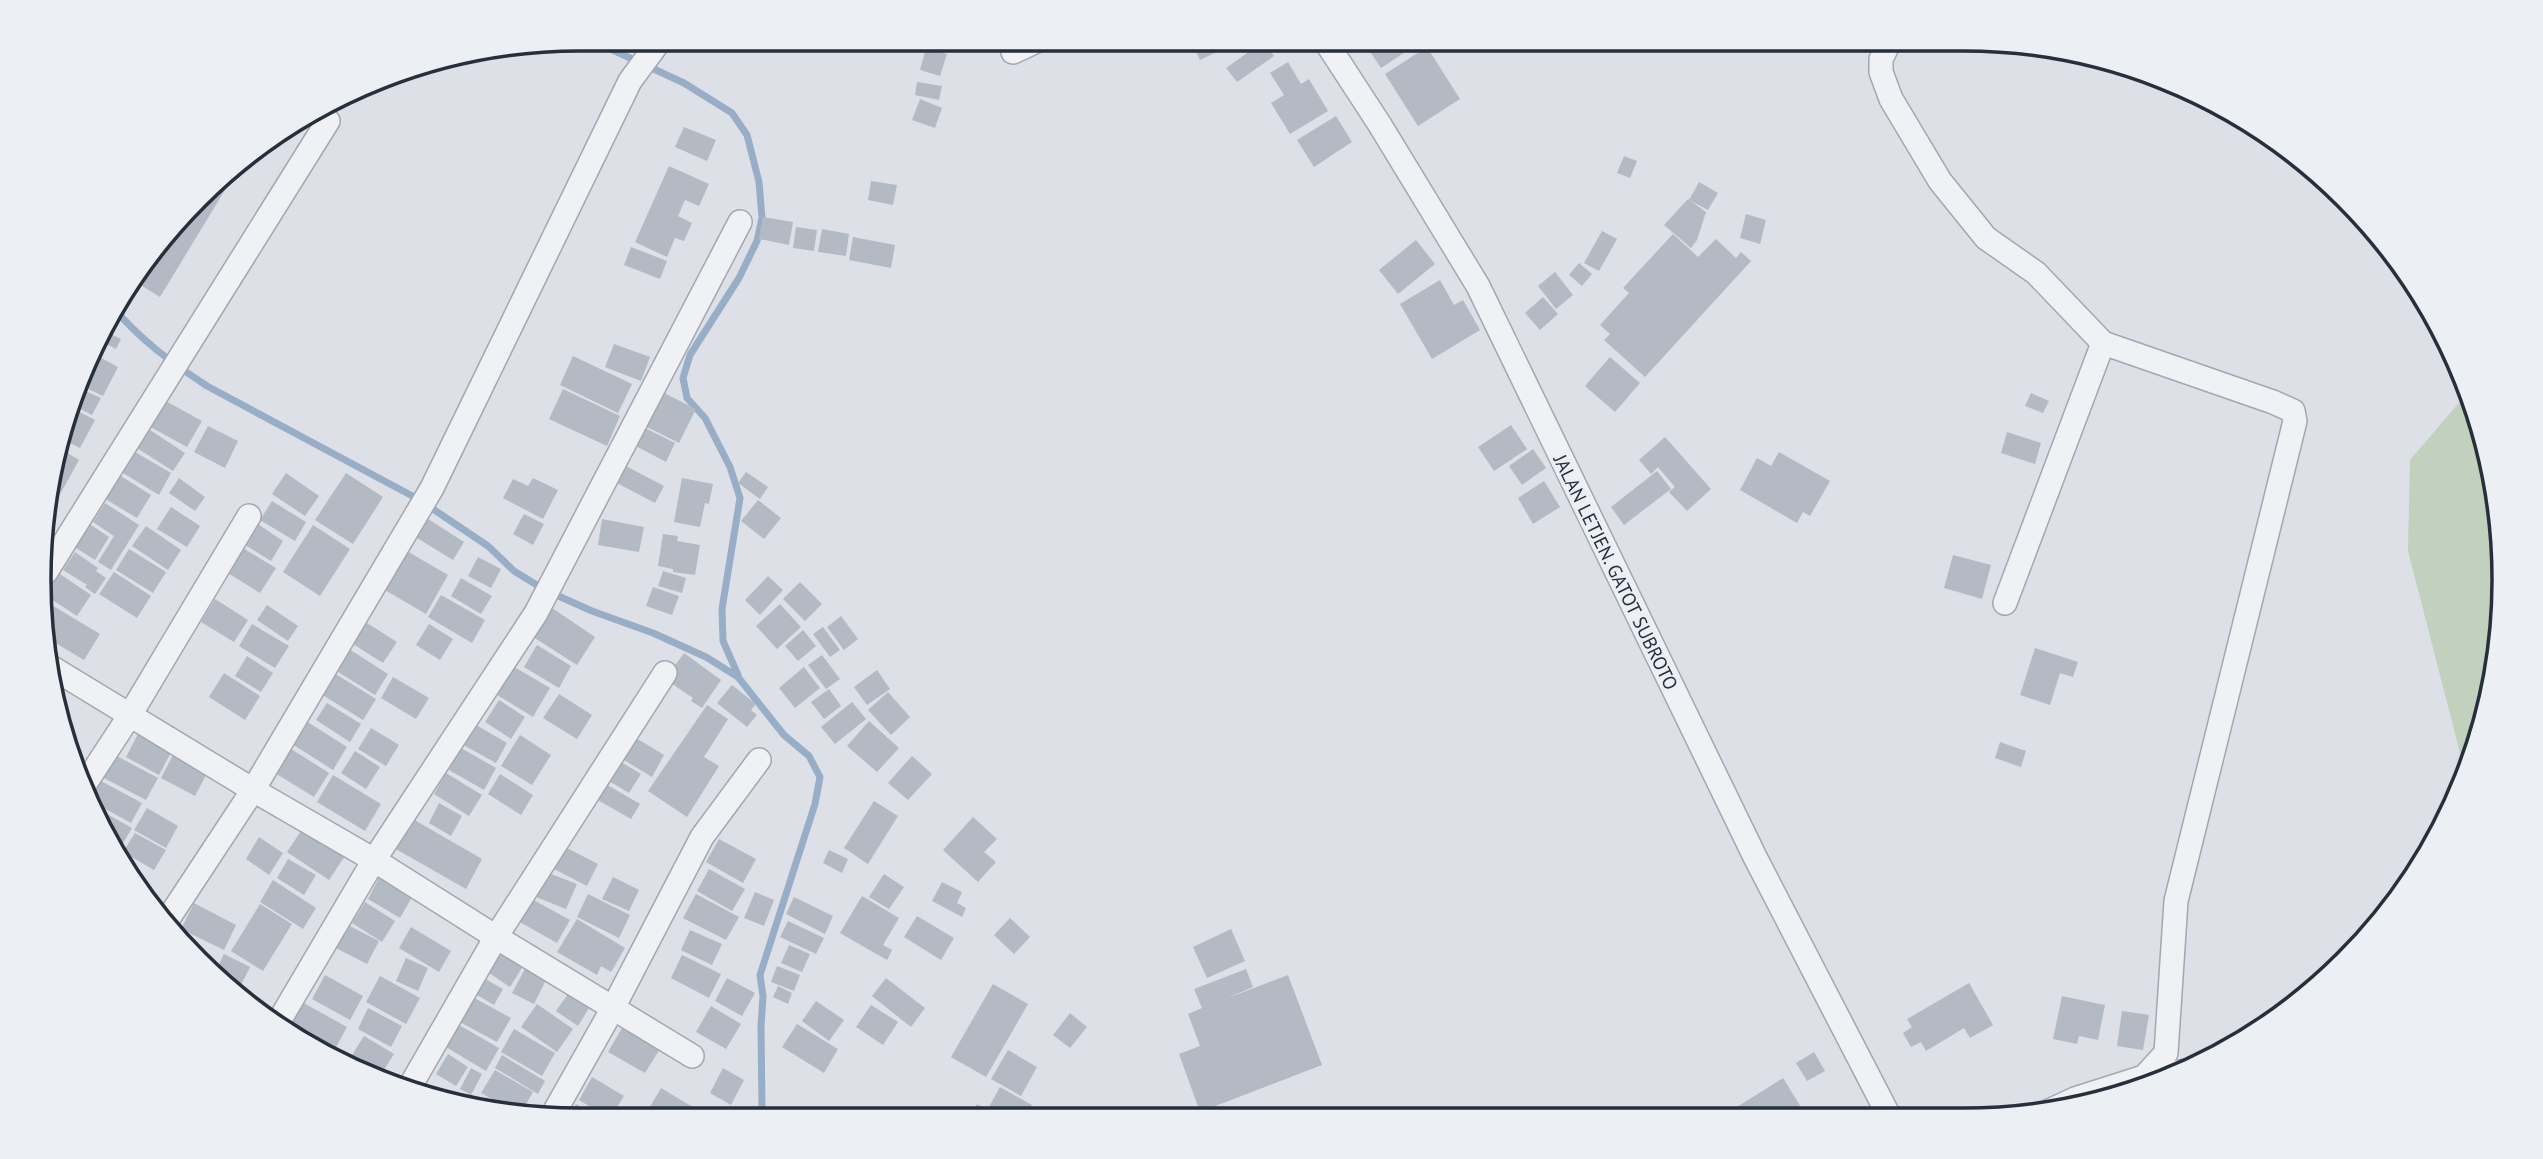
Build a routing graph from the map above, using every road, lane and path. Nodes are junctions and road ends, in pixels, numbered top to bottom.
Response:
1 (652, 51) edge
2 (1332, 51) edge
3 (1885, 51) edge
4 (328, 121) dead end
5 (740, 222) dead end
6 (2103, 343) junction
7 (248, 516) dead end
8 (51, 563) edge
9 (2005, 603) dead end
10 (59, 672) edge
11 (665, 673) dead end
12 (130, 715) junction
13 (760, 760) dead end
14 (89, 777) edge
15 (253, 790) junction
16 (374, 860) junction
17 (171, 914) edge
18 (496, 937) junction
19 (613, 1008) junction
20 (282, 1016) edge
21 (692, 1056) dead end
22 (2145, 1076) edge
23 (413, 1081) edge
24 (557, 1107) edge
25 (1885, 1108) edge

1 - 15 street
2 - 25 street, JALAN LETJEN. GATOT SUBROTO
3 - 6 street
4 - 8 street
5 - 16 street
6 - 9 street
6 - 22 street
7 - 12 street
10 - 12 street
11 - 18 street
12 - 14 street
12 - 15 street
13 - 19 street
15 - 16 street
15 - 17 street
16 - 18 street
16 - 20 street
18 - 19 street
18 - 23 street
19 - 21 street
19 - 24 street

